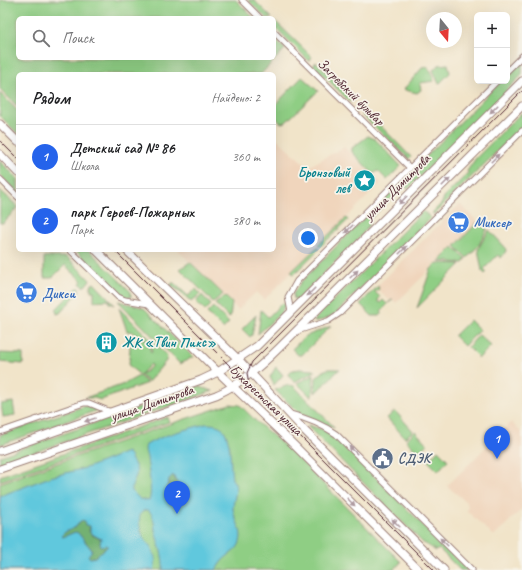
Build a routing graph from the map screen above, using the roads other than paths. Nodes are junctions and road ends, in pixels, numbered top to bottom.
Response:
1 (242, 0) edge
2 (258, 16) edge
3 (276, 34) edge
4 (522, 56) edge
5 (510, 68) edge
6 (522, 81) edge
7 (494, 84) edge
8 (522, 106) edge
9 (0, 124) edge
10 (522, 131) edge
11 (16, 140) edge
12 (0, 154) edge
13 (410, 168) junction
14 (16, 171) edge
15 (0, 180) edge
16 (16, 196) edge
17 (72, 252) edge
18 (98, 252) edge
19 (128, 252) edge
20 (151, 304) junction
21 (291, 312) junction
22 (296, 331) junction
23 (238, 359) junction
24 (218, 372) junction
25 (251, 374) junction
26 (232, 386) junction
27 (112, 412) junction
28 (290, 414) junction
29 (0, 432) edge
30 (0, 451) edge
31 (0, 469) edge
32 (419, 570) edge
33 (444, 570) edge
34 (472, 570) edge

1 - 2 street
3 - 13 street, Загребский бульвар
4 - 5 street
6 -> 21 street, улица Димитрова
7 - 13 street, улица Димитрова
22 -> 8 street, улица Димитрова
9 - 11 street
22 -> 10 street, улица Димитрова
12 - 14 street
13 -> 21 street, улица Димитрова
15 - 16 street
17 - 20 street
18 - 20 street, Бухарестская улица
19 - 23 street, Бухарестская улица
20 - 24 street, Бухарестская улица
21 - 23 street, улица Димитрова
22 - 25 street, улица Димитрова
23 - 24 street, улица Димитрова
23 - 25 street, Бухарестская улица
24 - 26 street, Бухарестская улица
24 - 27 street, улица Димитрова
25 - 26 street, улица Димитрова
25 - 28 street, Бухарестская улица
26 - 31 street, улица Димитрова
26 -> 32 street, Бухарестская улица
27 - 29 street
27 -> 30 street, улица Димитрова
33 -> 28 street, Бухарестская улица
34 -> 28 street, Бухарестская улица

